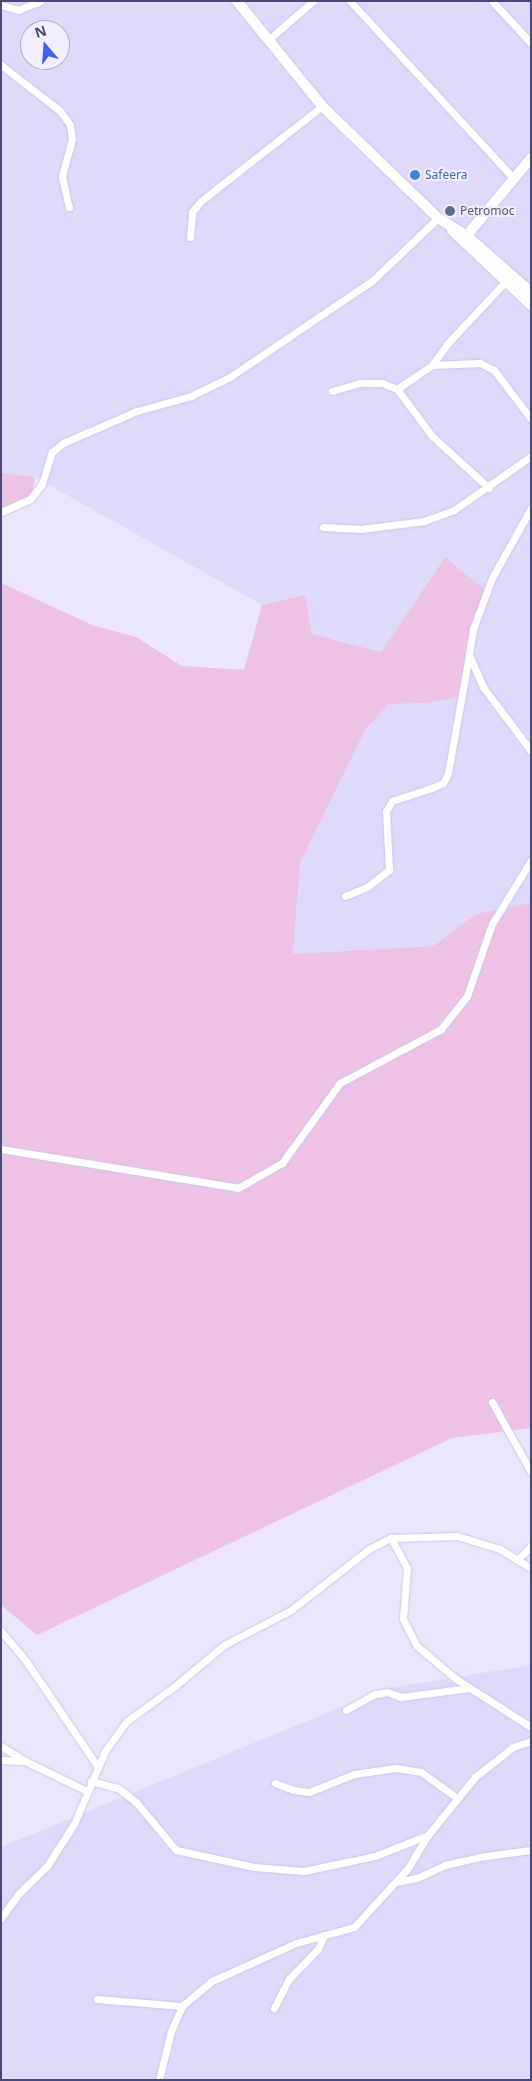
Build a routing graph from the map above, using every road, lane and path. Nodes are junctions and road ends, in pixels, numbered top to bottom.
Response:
1 (40, 1) edge
2 (237, 1) edge
3 (313, 1) edge
4 (350, 1) edge
5 (492, 1) edge
6 (1, 5) edge
7 (268, 40) junction
8 (531, 43) edge
9 (1, 65) edge
10 (322, 106) junction
11 (531, 158) edge
12 (514, 179) junction
13 (69, 207) dead end
14 (438, 218) junction
15 (190, 237) dead end
16 (464, 239) junction
17 (505, 282) junction
18 (531, 292) edge
19 (531, 305) edge
20 (432, 365) junction
21 (397, 388) junction
22 (332, 391) dead end
23 (531, 418) edge
24 (531, 456) edge
25 (489, 488) junction
26 (531, 508) edge
27 (1, 512) edge
28 (323, 527) dead end
29 (469, 655) junction
30 (531, 751) edge
31 (531, 860) edge
32 (345, 896) dead end
33 (1, 1149) edge
34 (492, 1402) dead end
35 (531, 1472) edge
36 (392, 1538) junction
37 (531, 1546) edge
38 (517, 1560) junction
39 (531, 1568) edge
40 (1, 1631) edge
41 (469, 1688) junction
42 (346, 1710) dead end
43 (531, 1727) edge
44 (531, 1740) edge
45 (1, 1746) edge
46 (1, 1760) edge
47 (25, 1761) junction
48 (98, 1767) junction
49 (91, 1781) junction
50 (275, 1783) dead end
51 (87, 1790) junction
52 (457, 1798) junction
53 (428, 1835) junction
54 (531, 1850) edge
55 (396, 1882) junction
56 (1, 1918) edge
57 (324, 1935) junction
58 (97, 1999) dead end
59 (182, 2006) junction
60 (274, 2008) dead end
61 (159, 2080) edge

1 - 6 street
2 - 7 main road
3 - 7 street
4 - 12 street
5 - 8 street
7 - 10 main road
9 - 13 street
10 - 14 main road
10 - 15 street
11 - 12 main road
12 - 16 main road
14 - 16 main road
14 - 27 street
16 - 17 main road
16 - 18 main road
17 - 19 main road
17 - 20 street
20 - 21 street
20 - 23 street
21 - 22 street
21 - 25 street
24 - 25 street
25 - 28 street
26 - 29 street
29 - 30 street
29 - 32 street
31 - 33 street
34 - 35 street
36 - 38 street
36 - 41 street
36 - 48 street
37 - 38 street
38 - 39 street
40 - 48 street
41 - 42 street
41 - 43 street
44 - 52 street
45 - 47 street
46 - 47 street
47 - 51 street
48 - 49 street
49 - 51 street
49 - 53 street
50 - 52 street
51 - 56 street
52 - 53 street
53 - 55 street
54 - 55 street
55 - 57 street
57 - 59 street
57 - 60 street
58 - 59 street
59 - 61 street

